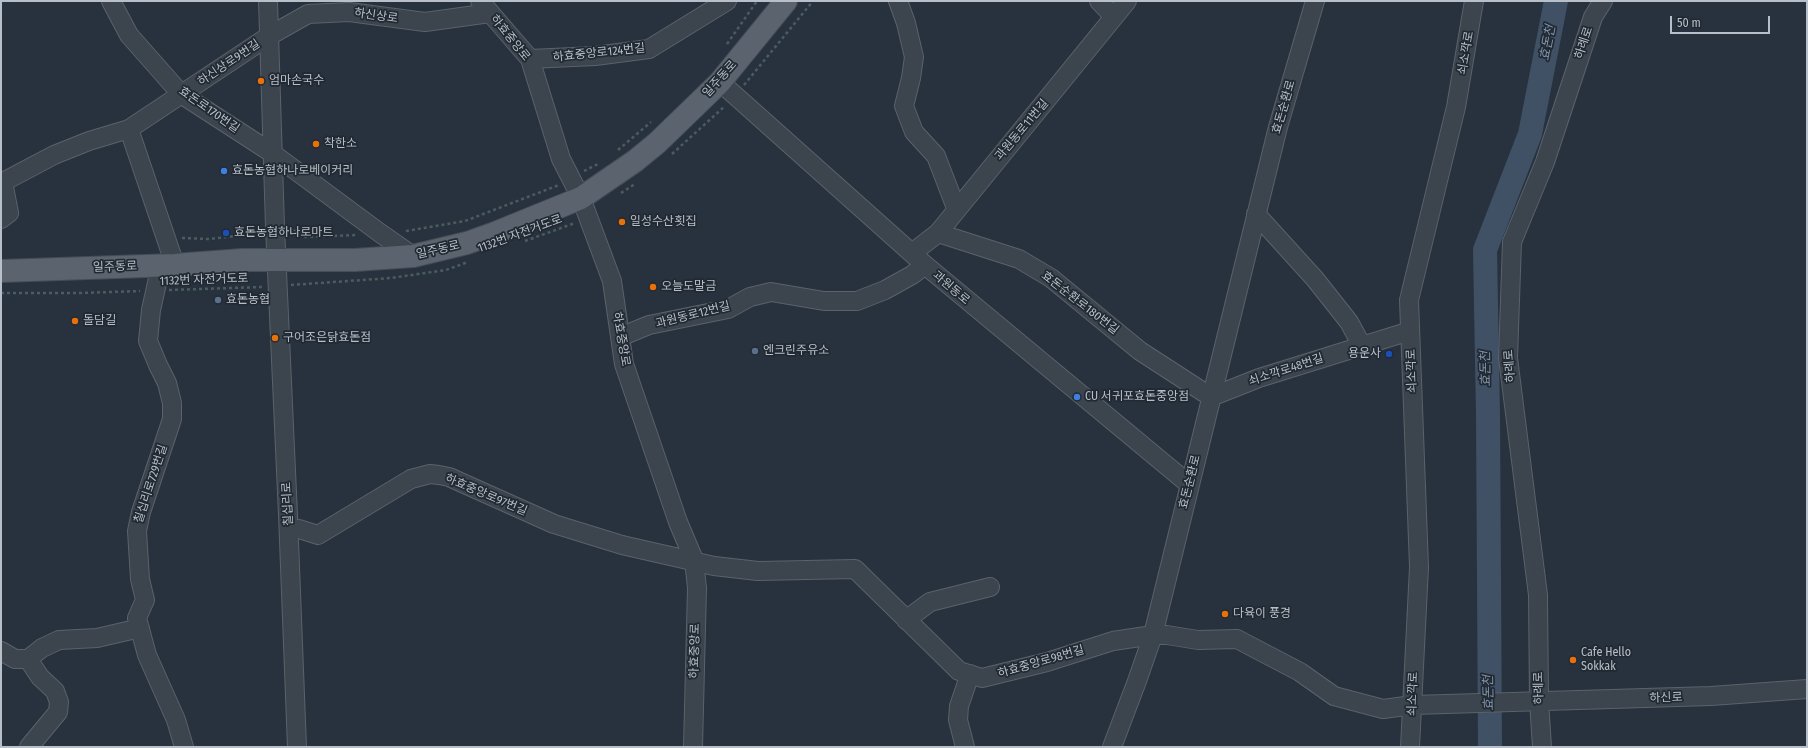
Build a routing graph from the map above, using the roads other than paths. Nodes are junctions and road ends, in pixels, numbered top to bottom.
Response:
1 (111, 1) edge
2 (268, 1) edge
3 (727, 1) edge
4 (786, 1) edge
5 (898, 1) edge
6 (1099, 1) edge
7 (1127, 1) edge
8 (1315, 1) edge
9 (1474, 1) edge
10 (1603, 1) edge
11 (485, 7) edge
12 (1114, 17) junction
13 (269, 36) junction
14 (530, 59) junction
15 (728, 89) junction
16 (181, 94) junction
17 (129, 129) junction
18 (272, 153) junction
19 (584, 207) junction
20 (956, 208) junction
21 (1256, 214) junction
22 (1, 218) edge
23 (938, 233) junction
24 (413, 256) junction
25 (918, 259) junction
26 (276, 260) junction
27 (168, 265) junction
28 (1, 271) edge
29 (1410, 331) junction
30 (620, 337) junction
31 (1362, 346) junction
32 (1211, 398) junction
33 (1190, 485) junction
34 (289, 529) junction
35 (694, 560) junction
36 (990, 587) dead end
37 (906, 620) junction
38 (140, 628) junction
39 (1153, 635) junction
40 (1, 651) edge
41 (28, 659) junction
42 (970, 674) junction
43 (1807, 689) edge
44 (1532, 701) junction
45 (1434, 704) joint
46 (1413, 705) junction
47 (29, 747) edge
48 (184, 747) edge
49 (297, 747) edge
50 (693, 747) edge
51 (965, 747) edge
52 (1112, 747) edge
53 (1410, 747) edge
54 (1542, 747) edge

1 - 16 street, 효돈로170번길
2 - 13 street
3 - 14 street, 하효중앙로124번길
4 - 15 main road, 일주동로
5 - 20 street
6 - 12 street
7 - 12 street, 과원동로11번길
8 - 21 street, 효돈순환로
9 - 29 street, 쇠소깍로
10 - 44 street, 하례로
11 - 13 street, 하신상로
11 - 14 street, 하효중앙로
12 - 20 street, 과원동로11번길
13 - 16 street, 하신상로9번길
13 - 18 street
14 - 19 street, 하효중앙로
15 - 19 main road, 일주동로
15 - 25 street, 과원동로
16 - 17 street, 하신상로9번길
16 - 18 street, 효돈로170번길
17 - 22 street, 하신상로9번길
17 - 27 street
18 - 24 street, 효돈로170번길
18 - 26 street
19 - 24 main road, 일주동로
19 - 30 street, 하효중앙로
20 - 23 street, 과원동로11번길
21 - 31 street
21 - 32 street, 효돈순환로
23 - 25 street, 과원동로11번길
23 - 32 street, 효돈순환로180번길
24 - 26 main road, 일주동로
25 - 30 street, 과원동로12번길
25 - 33 street, 과원동로
26 - 27 main road, 일주동로
26 - 34 street, 칠십리로
27 - 28 main road, 일주동로
27 - 38 street, 칠십리로729번길
29 - 31 street, 쇠소깍로48번길
29 - 46 street, 쇠소깍로
30 - 35 street, 하효중앙로
31 - 32 street, 쇠소깍로48번길
32 - 33 street, 효돈순환로
33 - 39 street, 효돈순환로
34 - 35 street, 하효중앙로97번길
34 - 49 street, 칠십리로
35 - 37 street, 하효중앙로98번길
35 - 50 street, 하효중앙로
36 - 37 street
37 - 42 street, 하효중앙로98번길
38 - 41 street
38 - 48 street, 칠십리로729번길
39 - 42 street, 하효중앙로98번길
39 - 46 street, 하효중앙로98번길
39 - 52 street, 효돈순환로
40 - 41 street
41 - 47 street
42 - 51 street
43 - 44 street, 하신로
44 - 45 street, 하신로
44 - 54 street, 하례로
45 - 46 street, 하효중앙로98번길
46 - 53 street, 쇠소깍로

